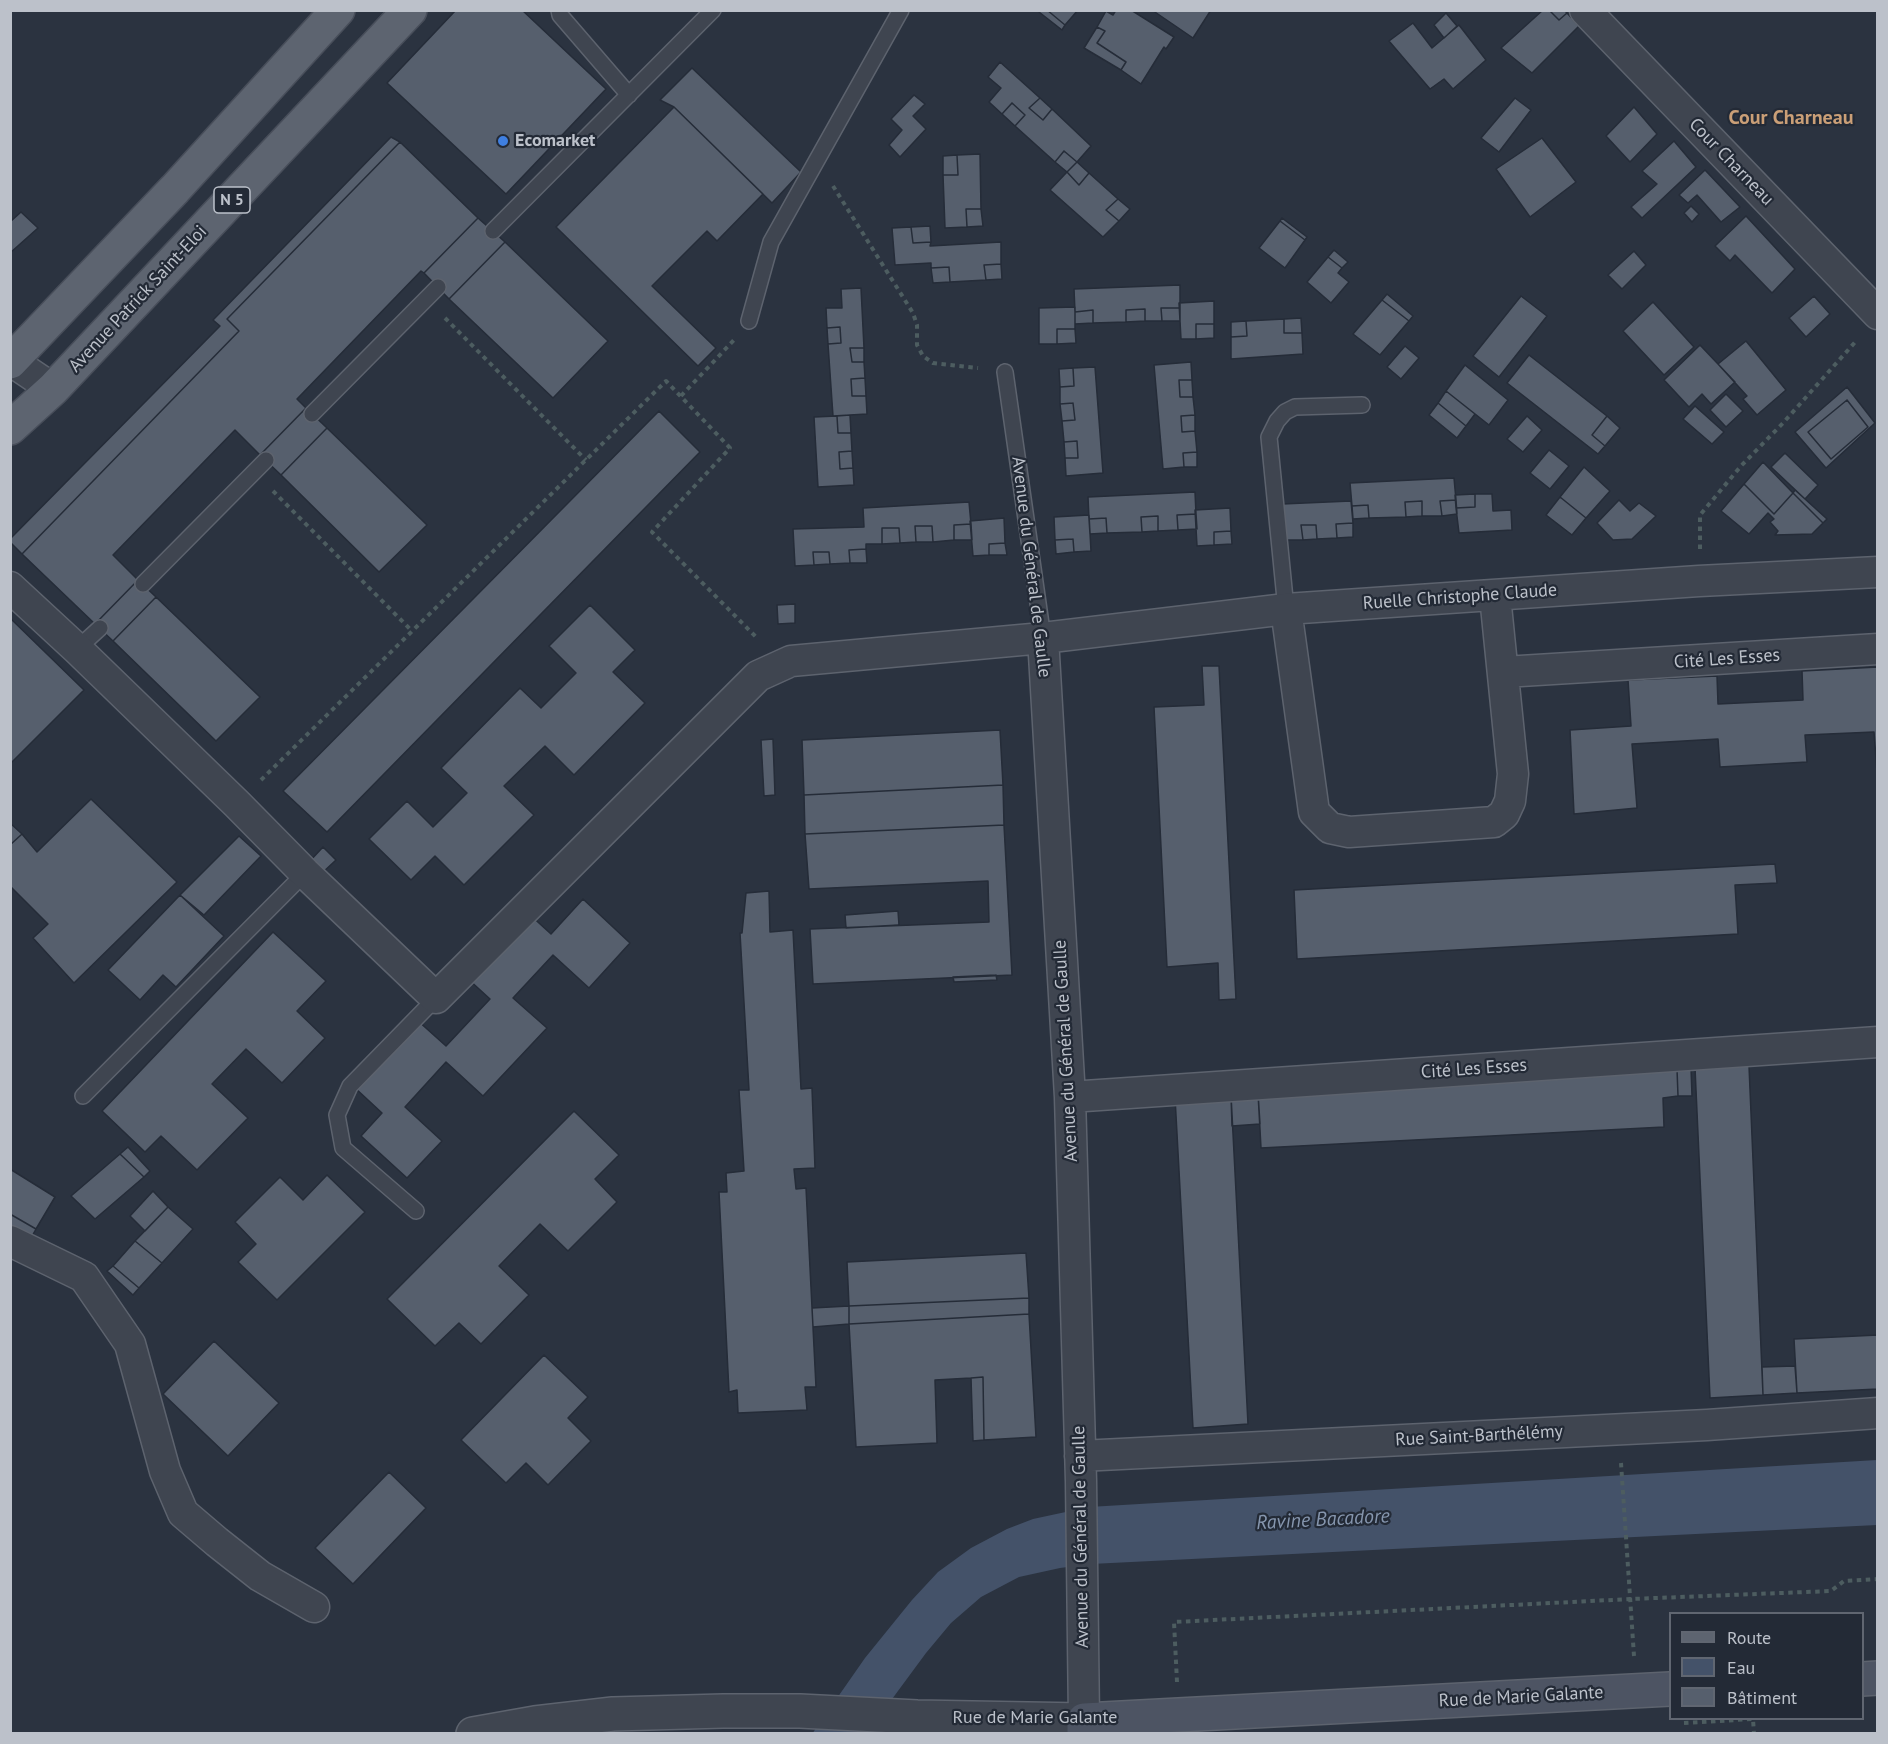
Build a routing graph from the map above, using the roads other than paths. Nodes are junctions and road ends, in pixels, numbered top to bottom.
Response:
1 (338, 10) edge
2 (410, 10) edge
3 (559, 10) edge
4 (713, 10) edge
5 (901, 10) edge
6 (1585, 10) edge
7 (629, 95) junction
8 (493, 231) dead end
9 (438, 287) dead end
10 (749, 321) road end
11 (1870, 324) edge
12 (11, 361) edge
13 (1005, 372) road end
14 (53, 389) junction
15 (1362, 405) dead end
16 (312, 414) dead end
17 (10, 428) edge
18 (266, 460) dead end
19 (1878, 572) edge
20 (143, 584) dead end
21 (10, 587) edge
22 (1495, 596) junction
23 (1286, 609) junction
24 (100, 628) dead end
25 (1043, 638) junction
26 (77, 649) junction
27 (1878, 649) edge
28 (1504, 672) junction
29 (305, 873) junction
30 (436, 998) junction
31 (1878, 1042) edge
32 (83, 1096) dead end
33 (1070, 1097) junction
34 (416, 1211) dead end
35 (10, 1241) edge
36 (1878, 1413) edge
37 (1080, 1468) junction
38 (314, 1607) dead end
39 (1669, 1689) edge
40 (1084, 1727) edge
41 (473, 1734) edge

1 - 12 main road
2 - 14 main road, Avenue Patrick Saint-Eloi / N 5
3 - 7 lane
4 - 7 lane
5 - 10 lane
6 - 11 street, Cour Charneau
7 - 8 lane
9 - 16 lane
12 - 14 street
13 - 25 lane, Avenue du Général de Gaulle
14 - 17 main road, Avenue Patrick Saint-Eloi / N 5
15 - 23 lane
18 - 20 lane
19 - 22 street, Ruelle Christophe Claude
21 - 26 street
22 - 23 street, Ruelle Christophe Claude
22 - 28 street
23 - 25 street, Ruelle Christophe Claude
23 - 28 street
24 - 26 lane
25 - 30 street, Ruelle Christophe Claude
25 - 33 street, Avenue du Général de Gaulle
26 - 29 street
27 - 28 street, Cité Les Esses
29 - 30 street
29 - 32 lane
30 - 34 lane
31 - 33 street, Cité Les Esses
33 - 37 street, Avenue du Général de Gaulle
35 - 38 street
36 - 37 street, Rue Saint-Barthélémy
37 - 40 street, Avenue du Général de Gaulle
39 - 40 main road, Rue de Marie Galante
40 - 41 street, Rue de Marie Galante

